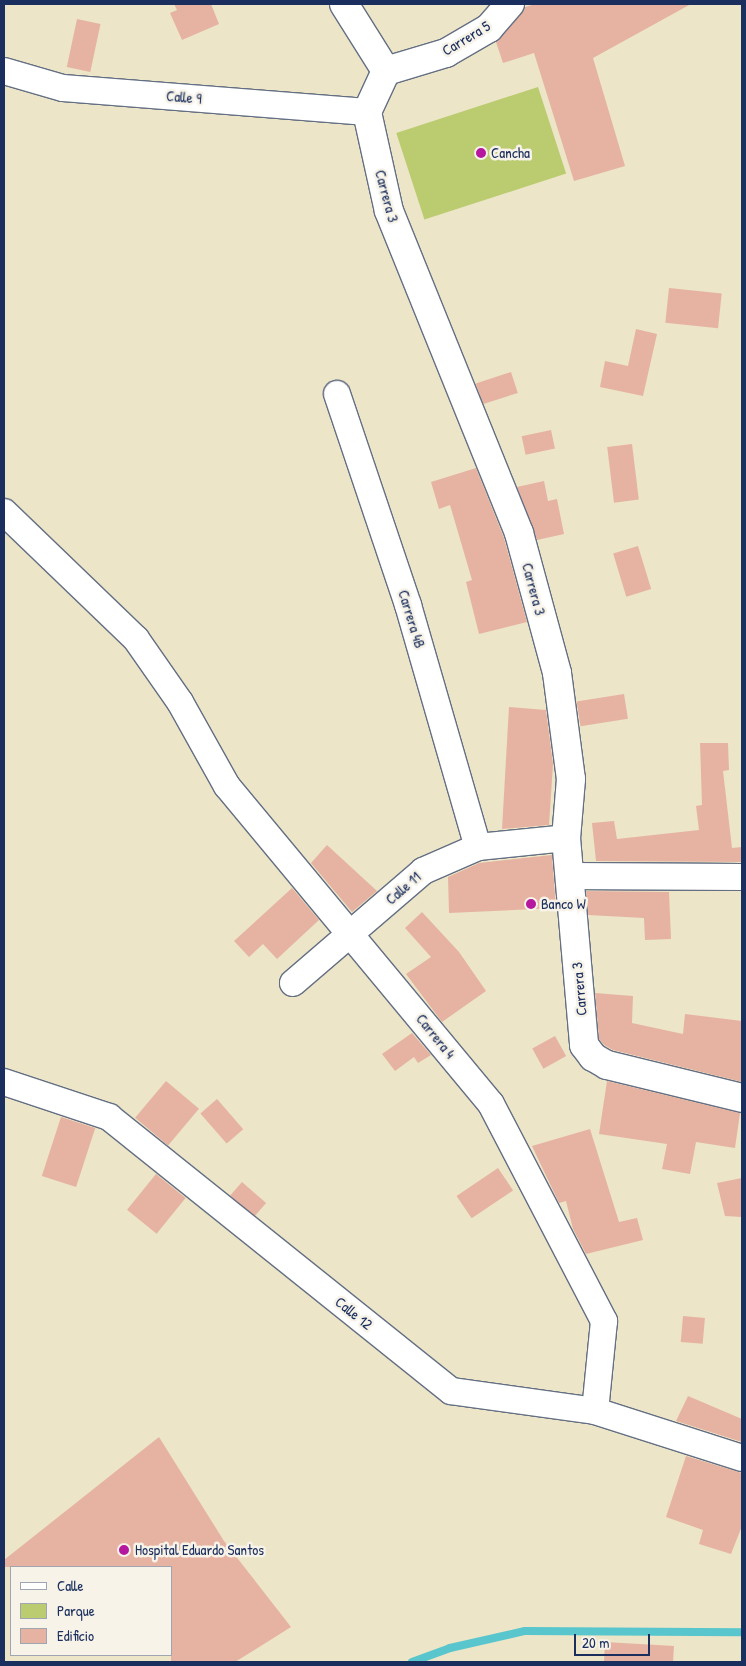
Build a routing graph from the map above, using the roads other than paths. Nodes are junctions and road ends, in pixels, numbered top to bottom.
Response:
1 (344, 4) edge
2 (510, 4) edge
3 (4, 70) edge
4 (386, 71) junction
5 (367, 112) junction
6 (337, 394) dead end
7 (4, 512) edge
8 (566, 838) junction
9 (478, 847) junction
10 (570, 876) junction
11 (742, 877) edge
12 (351, 933) junction
13 (293, 983) dead end
14 (4, 1082) edge
15 (742, 1098) edge
16 (595, 1410) junction
17 (742, 1458) edge

1 - 4 street
2 - 4 street, Carrera 5
3 - 5 street, Calle 9
4 - 5 street
5 - 8 street, Carrera 3
6 - 9 street, Carrera 4B
7 - 12 street, Carrera 4
8 - 9 street, Calle 11
8 - 10 street, Carrera 3
9 - 12 street, Calle 11
10 - 11 street
10 - 15 street, Carrera 3
12 - 13 street, Calle 11
12 - 16 street, Carrera 4
14 - 16 street, Calle 12
16 - 17 street, Calle 12

